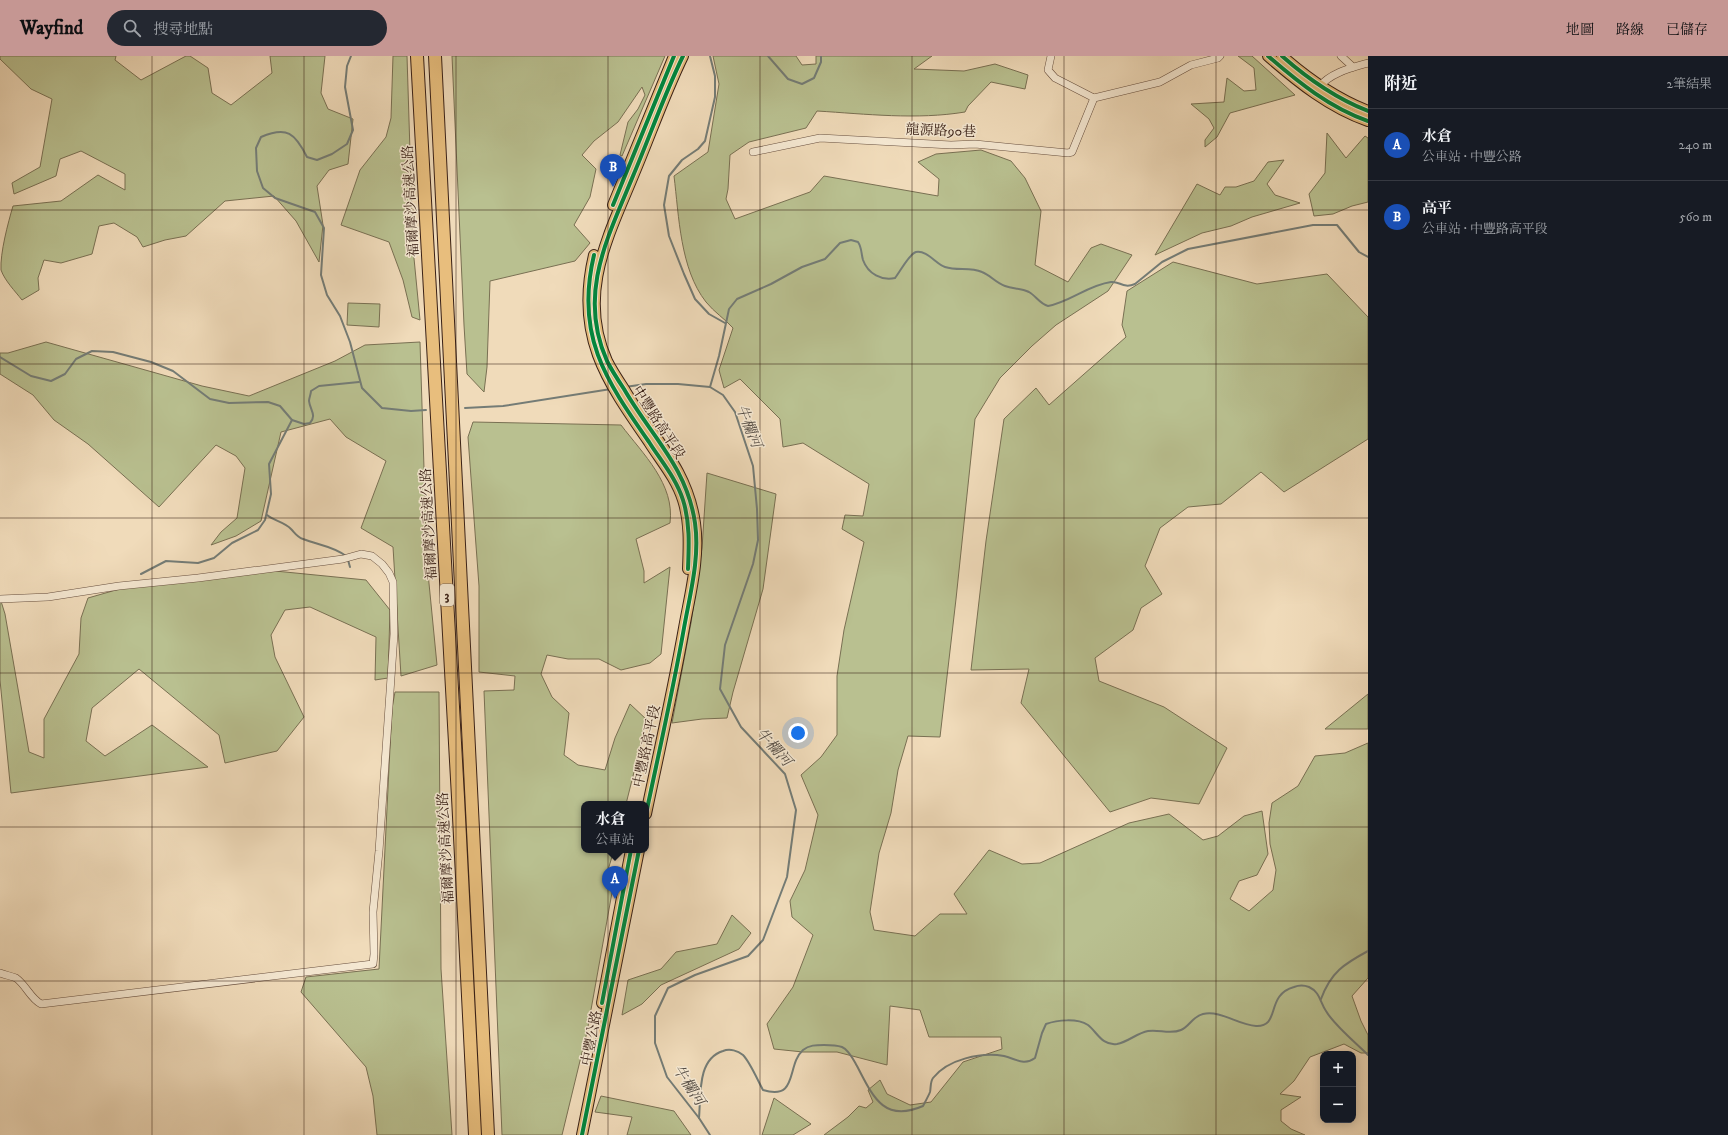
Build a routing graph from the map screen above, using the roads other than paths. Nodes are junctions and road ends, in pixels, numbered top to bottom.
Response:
1 (417, 56) edge
2 (435, 56) edge
3 (441, 56) edge
4 (674, 56) edge
5 (682, 56) edge
6 (1051, 56) edge
7 (1220, 56) edge
8 (1268, 56) edge
9 (1282, 56) edge
10 (1341, 56) edge
11 (1368, 63) edge
12 (1353, 67) junction
13 (1316, 90) junction
14 (1094, 98) junction
15 (1368, 111) edge
16 (1368, 121) edge
17 (440, 128) junction
18 (753, 152) dead end
19 (604, 363) junction
20 (0, 599) edge
21 (658, 739) junction
22 (642, 801) edge
23 (648, 801) edge
24 (630, 853) edge
25 (638, 853) edge
26 (0, 973) edge
27 (475, 1135) edge
28 (488, 1135) edge
29 (575, 1135) edge
30 (582, 1135) edge

1 - 27 highway, 福爾摩沙高速公路 / 3
2 - 17 highway, 福爾摩沙高速公路 / 3
3 - 17 highway
4 - 19 main road, 中豐路高平段
5 - 19 main road, 中豐路高平段
6 - 14 street
7 - 14 street
8 - 13 main road
9 - 13 main road
10 - 12 street
11 - 12 street
12 - 13 street
13 - 15 main road
13 - 16 main road
14 - 18 street, 龍源路90巷
17 - 28 highway, 福爾摩沙高速公路 / 3
19 - 21 main road, 中豐路高平段
20 - 26 street
21 - 22 main road, 中豐路高平段
21 - 23 main road, 中豐路高平段
24 - 29 main road, 中豐公路
25 - 30 main road, 中豐公路

